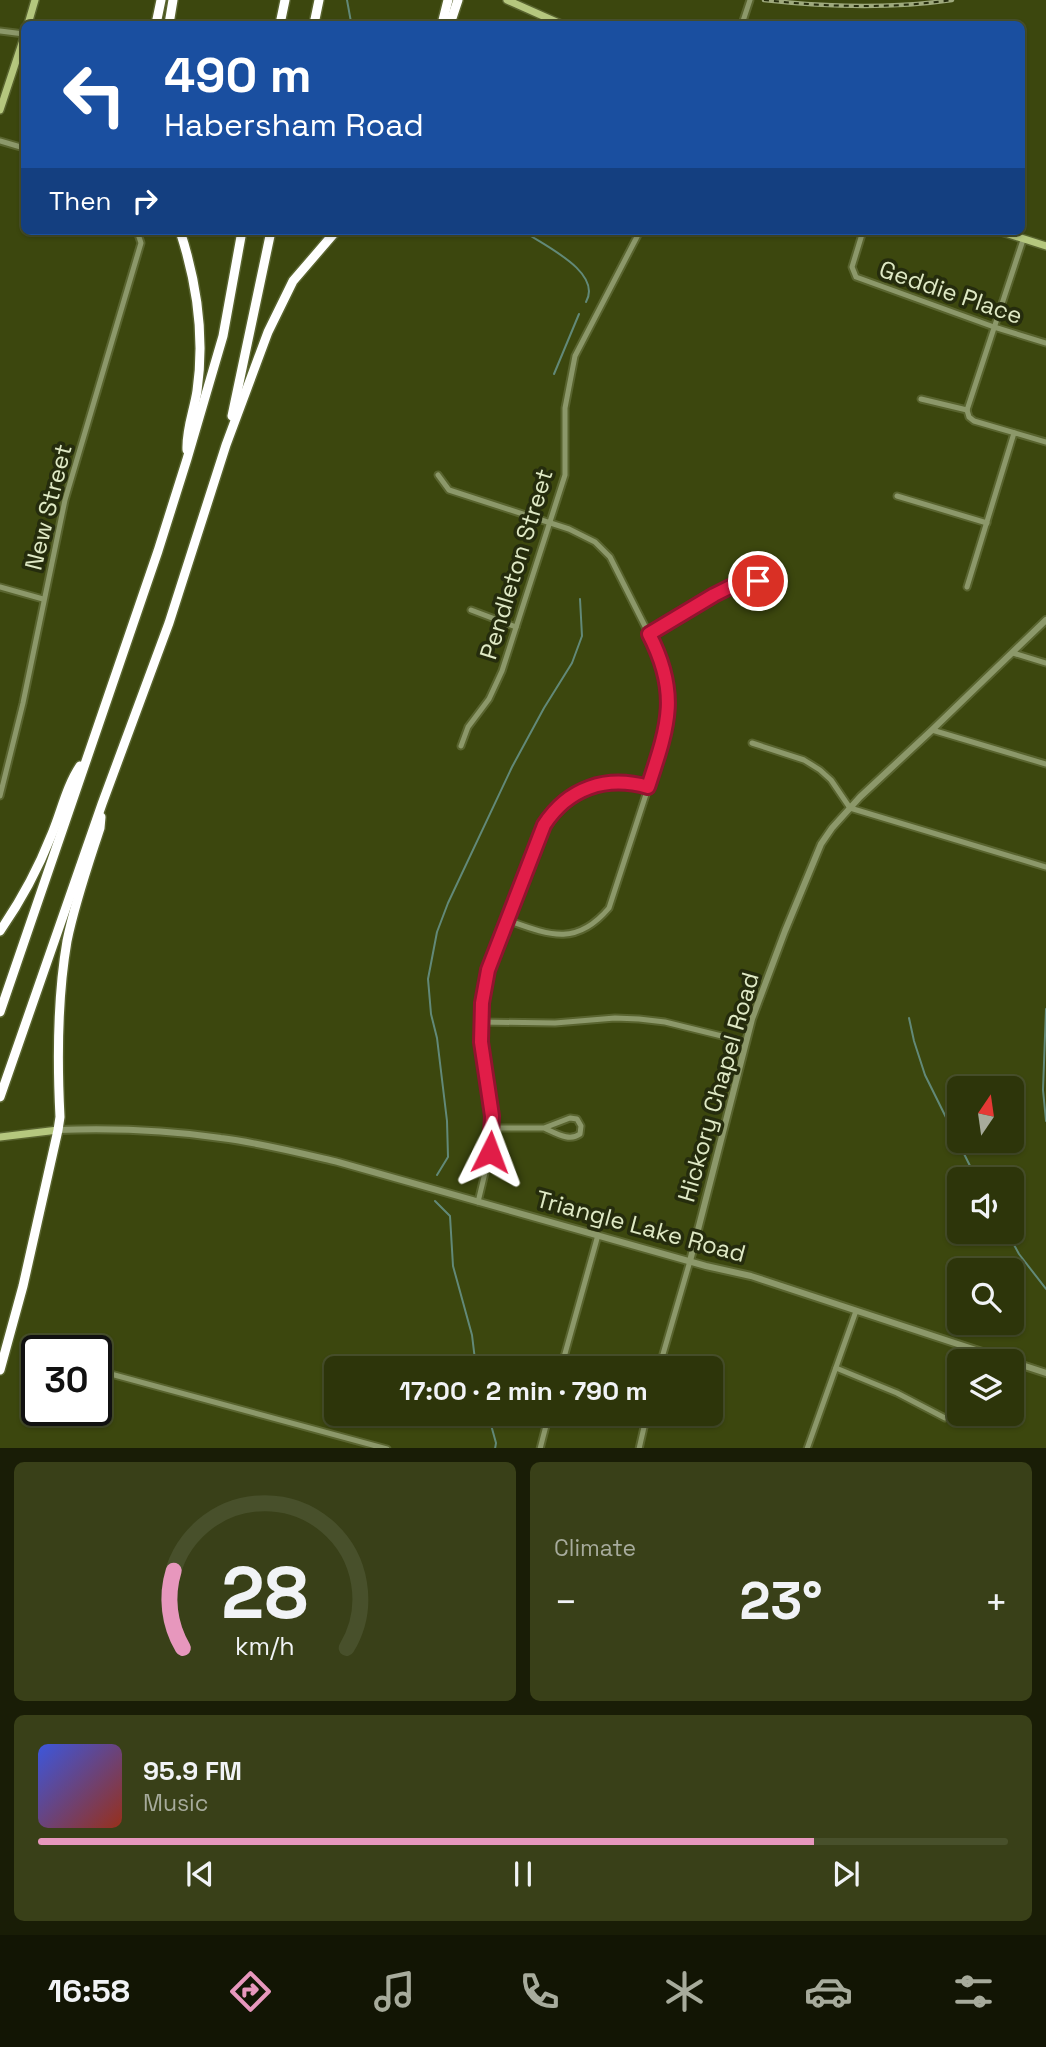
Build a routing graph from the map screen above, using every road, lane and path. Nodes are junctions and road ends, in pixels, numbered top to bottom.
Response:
1 (35, 0) edge
2 (161, 0) edge
3 (173, 0) edge
4 (285, 0) edge
5 (319, 0) edge
6 (448, 0) edge
7 (458, 0) edge
8 (507, 0) edge
9 (750, 0) edge
10 (29, 21) edge
11 (157, 21) edge
12 (170, 21) edge
13 (281, 21) edge
14 (315, 21) edge
15 (443, 21) edge
16 (451, 21) edge
17 (554, 21) edge
18 (743, 21) edge
19 (0, 31) edge
20 (21, 35) edge
21 (21, 45) edge
22 (0, 110) edge
23 (0, 141) edge
24 (21, 147) edge
25 (138, 235) edge
26 (181, 235) edge
27 (241, 235) edge
28 (270, 235) edge
29 (333, 235) edge
30 (638, 235) edge
31 (862, 235) edge
32 (1010, 235) edge
33 (1023, 240) junction
34 (1046, 246) edge
35 (994, 327) junction
36 (1046, 342) edge
37 (921, 399) dead end
38 (967, 410) junction
39 (1014, 433) junction
40 (1046, 442) edge
41 (226, 445) junction
42 (187, 458) junction
43 (438, 475) dead end
44 (897, 496) dead end
45 (550, 523) junction
46 (987, 523) junction
47 (758, 581) dead end
48 (0, 587) edge
49 (967, 587) dead end
50 (43, 599) junction
51 (471, 610) dead end
52 (1046, 620) edge
53 (516, 627) junction
54 (649, 634) junction
55 (1013, 653) junction
56 (1046, 663) edge
57 (932, 730) junction
58 (752, 743) dead end
59 (461, 746) dead end
60 (87, 756) junction
61 (1046, 764) edge
62 (648, 787) junction
63 (0, 796) edge
64 (102, 804) junction
65 (850, 808) junction
66 (1046, 867) edge
67 (507, 920) junction
68 (0, 931) edge
69 (0, 1012) edge
70 (481, 1022) junction
71 (746, 1042) junction
72 (0, 1097) edge
73 (491, 1128) junction
74 (544, 1128) junction
75 (58, 1130) junction
76 (0, 1137) edge
77 (478, 1202) junction
78 (598, 1235) junction
79 (690, 1261) junction
80 (856, 1311) junction
81 (564, 1356) edge
82 (662, 1356) edge
83 (836, 1368) junction
84 (0, 1370) edge
85 (1046, 1373) edge
86 (112, 1374) edge
87 (945, 1418) dead end
88 (546, 1426) edge
89 (644, 1426) edge
90 (387, 1448) edge
91 (540, 1448) edge
92 (639, 1448) edge
93 (807, 1448) edge

1 - 10 main road
2 - 11 highway
3 - 12 highway
4 - 13 highway
5 - 14 highway
6 - 15 highway
7 - 16 highway
8 - 17 main road
9 - 18 street
19 - 20 street
21 - 22 main road
23 - 24 street
25 - 50 street, New Street
26 - 42 highway
27 - 42 highway
28 - 41 highway
29 - 41 highway
30 - 45 street, Pendleton Street
31 - 35 street, Geddie Place
32 - 33 main road
33 - 34 main road
33 - 35 street
35 - 36 street, Geddie Place
35 - 38 street
37 - 38 street
38 - 39 street
39 - 40 street
39 - 46 street
41 - 64 highway
42 - 60 highway
43 - 45 street
44 - 46 street
45 - 53 street, Pendleton Street
45 - 54 street
46 - 49 street
47 - 54 street
48 - 50 street
50 - 63 street, New Street
51 - 53 street
52 - 55 street, Hickory Chapel Road
53 - 59 street, Pendleton Street
54 - 62 street
55 - 56 street
55 - 57 street, Hickory Chapel Road
57 - 61 street
57 - 65 street, Hickory Chapel Road
58 - 65 street
60 - 68 highway
60 - 69 highway
62 - 67 street
62 - 67 street
64 - 72 highway
64 - 75 highway
65 - 66 street
65 - 71 street, Hickory Chapel Road
67 - 70 street
70 - 71 street
70 - 73 street
71 - 79 street, Hickory Chapel Road
73 - 74 street
73 - 77 street
74 - 74 street
75 - 76 main road, Triangle Lake Road
75 - 77 street, Triangle Lake Road
75 - 84 highway
77 - 78 street, Triangle Lake Road
78 - 79 street, Triangle Lake Road
78 - 81 street
79 - 80 street, Triangle Lake Road
79 - 82 street, Hickory Chapel Road
80 - 83 street
80 - 85 street, Triangle Lake Road
83 - 87 street
83 - 93 street
86 - 90 street
88 - 91 street
89 - 92 street

